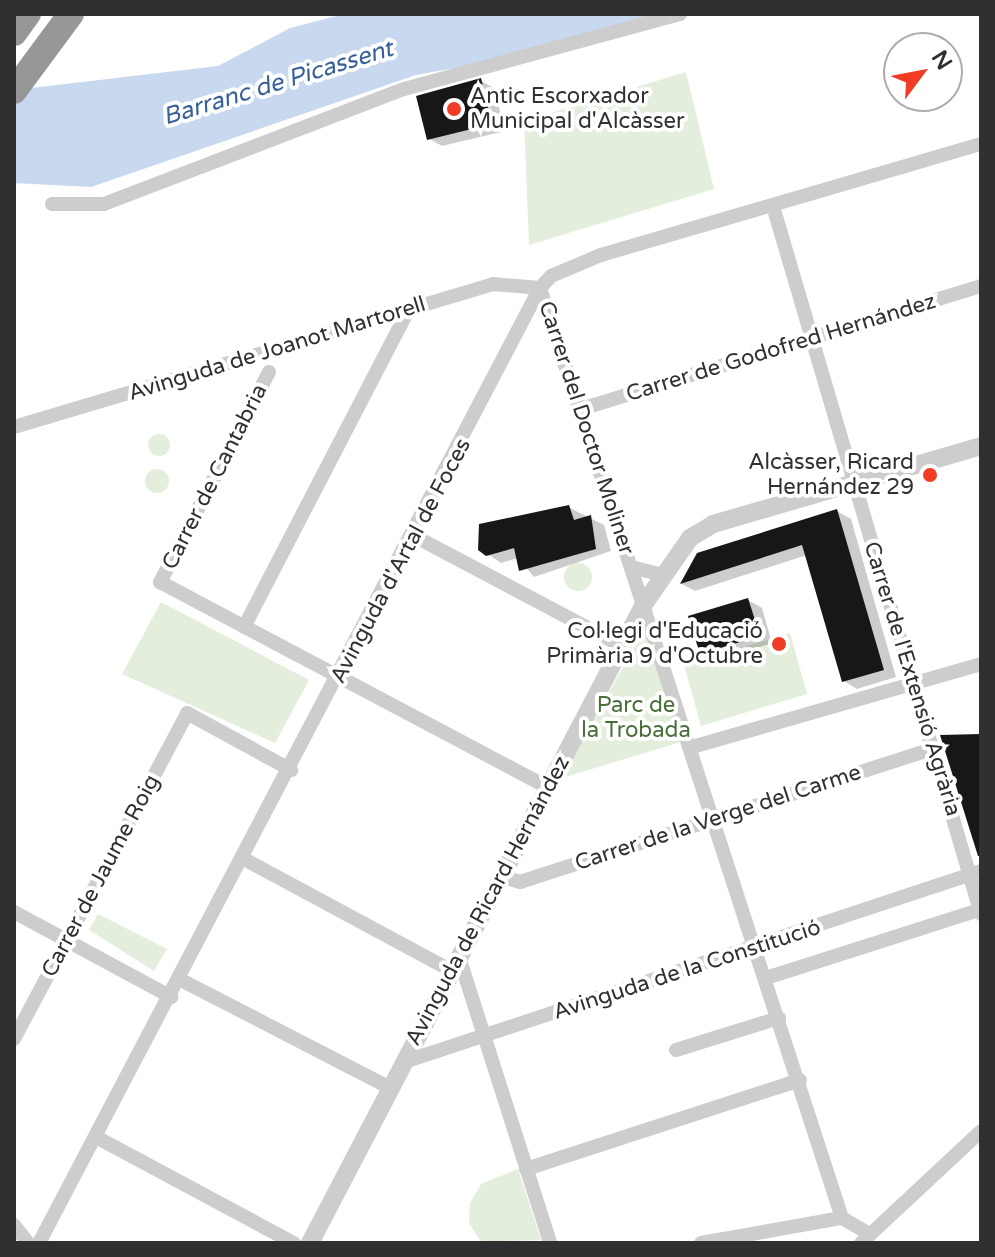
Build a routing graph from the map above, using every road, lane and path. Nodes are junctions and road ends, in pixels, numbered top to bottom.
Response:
1 (28, 14) edge
2 (71, 14) edge
3 (680, 14) edge
4 (14, 33) edge
5 (14, 91) edge
6 (981, 144) edge
7 (52, 204) dead end
8 (773, 206) junction
9 (981, 286) edge
10 (540, 288) junction
11 (409, 309) junction
12 (811, 339) junction
13 (269, 372) dead end
14 (581, 409) junction
15 (14, 427) edge
16 (981, 446) edge
17 (853, 484) junction
18 (416, 537) junction
19 (631, 567) junction
20 (663, 575) junction
21 (644, 604) junction
22 (244, 627) junction
23 (622, 646) junction
24 (981, 664) edge
25 (340, 677) junction
26 (915, 683) junction
27 (692, 747) junction
28 (934, 748) junction
29 (291, 770) junction
30 (547, 787) junction
31 (714, 819) junction
32 (244, 859) junction
33 (976, 873) edge
34 (503, 877) junction
35 (14, 912) edge
36 (980, 912) edge
37 (67, 940) junction
38 (757, 948) junction
39 (455, 964) junction
40 (766, 978) junction
41 (181, 980) junction
42 (171, 997) junction
43 (779, 1018) junction
44 (483, 1036) junction
45 (14, 1039) edge
46 (676, 1050) dead end
47 (404, 1062) junction
48 (800, 1080) junction
49 (390, 1088) junction
50 (981, 1131) edge
51 (96, 1137) junction
52 (526, 1169) junction
53 (842, 1218) junction
54 (14, 1225) edge
55 (864, 1238) edge
56 (28, 1243) edge
57 (39, 1243) edge
58 (294, 1243) edge
59 (310, 1243) edge
60 (550, 1243) edge
61 (701, 1243) edge

1 - 4 highway
2 - 5 highway
3 - 7 street
6 - 8 street
8 - 10 street
8 - 12 street, Carrer de l'Extensió Agrària
9 - 12 street, Carrer de Godofred Hernández
10 - 11 street, Avinguda de Joanot Martorell
10 - 14 street, Carrer del Doctor Moliner
10 - 18 street, Avinguda d'Artal de Foces
11 - 15 street, Avinguda de Joanot Martorell
11 - 22 street
12 - 14 street, Carrer de Godofred Hernández
12 - 17 street, Carrer de l'Extensió Agrària
13 - 22 street, Carrer de Cantabria
14 - 19 street, Carrer del Doctor Moliner
16 - 17 street, Avinguda de Ricard Hernández
17 - 20 street, Avinguda de Ricard Hernández
17 - 26 street, Carrer de l'Extensió Agrària
18 - 23 street
18 - 25 street, Avinguda d'Artal de Foces
19 - 20 street, Carrer del Doctor Moliner
19 - 21 street, Carrer del Doctor Moliner
20 - 21 street, Avinguda de Ricard Hernández
21 - 23 street, Avinguda de Ricard Hernández
21 - 27 street, Carrer del Doctor Moliner
22 - 25 street
23 - 30 street, Avinguda de Ricard Hernández
24 - 26 street
25 - 29 street, Avinguda d'Artal de Foces
25 - 30 street
26 - 27 street
26 - 28 street, Carrer de l'Extensió Agrària
27 - 31 street, Carrer del Doctor Moliner
28 - 31 street, Carrer de la Verge del Carme
28 - 33 street, Carrer de l'Extensió Agrària
29 - 32 street, Avinguda d'Artal de Foces
29 - 37 street, Carrer de Jaume Roig
30 - 34 street, Avinguda de Ricard Hernández
31 - 34 street, Carrer de la Verge del Carme
31 - 38 street, Carrer del Doctor Moliner
32 - 39 street
32 - 41 street, Avinguda d'Artal de Foces
33 - 36 street, Carrer de l'Extensió Agrària
33 - 38 street, Avinguda de la Constitució
34 - 39 street, Avinguda de Ricard Hernández
35 - 37 street
36 - 40 street, Avinguda de la Constitució
37 - 42 street
37 - 45 street, Carrer de Jaume Roig
38 - 40 street, Carrer del Doctor Moliner
38 - 44 street, Avinguda de la Constitució
39 - 44 street
39 - 47 street, Avinguda de Ricard Hernández
40 - 43 street, Carrer del Doctor Moliner
41 - 42 street, Avinguda d'Artal de Foces
41 - 49 street
42 - 51 street, Avinguda d'Artal de Foces
43 - 46 street
43 - 48 street, Carrer del Doctor Moliner
44 - 47 street, Avinguda de la Constitució
44 - 52 street
47 - 49 street, Avinguda de Ricard Hernández
48 - 52 street
48 - 53 street, Carrer del Doctor Moliner
49 - 59 street, Avinguda de Ricard Hernández
50 - 55 street
51 - 57 street, Avinguda d'Artal de Foces
51 - 58 street
52 - 60 street
53 - 55 street
53 - 61 street
54 - 56 street

